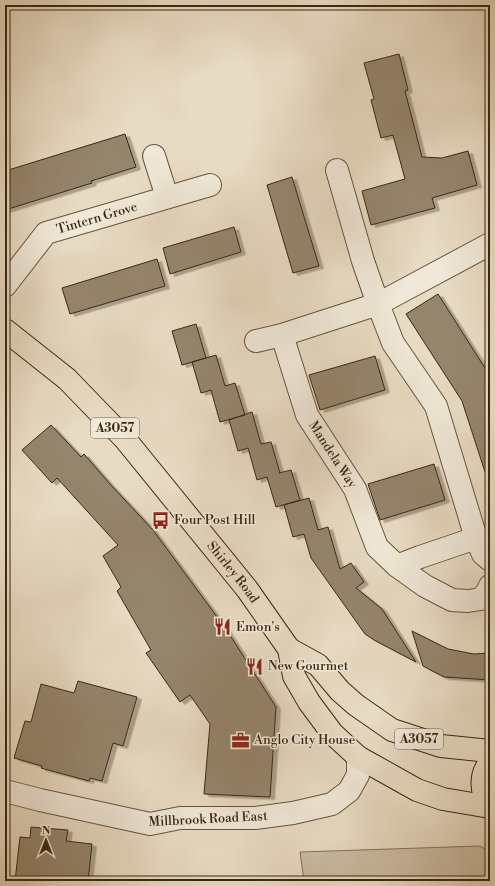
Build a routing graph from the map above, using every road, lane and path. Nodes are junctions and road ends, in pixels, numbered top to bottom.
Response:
1 (154, 156) dead end
2 (337, 170) dead end
3 (210, 185) dead end
4 (167, 197) junction
5 (490, 244) edge
6 (5, 286) edge
7 (378, 304) junction
8 (5, 330) edge
9 (282, 335) junction
10 (256, 341) dead end
11 (476, 538) junction
12 (490, 560) edge
13 (397, 566) junction
14 (490, 586) edge
15 (289, 649) junction
16 (490, 751) edge
17 (358, 756) junction
18 (490, 763) edge
19 (5, 790) edge
20 (490, 804) edge
21 (490, 807) edge

1 - 4 street
2 - 7 street
3 - 4 street, Tintern Grove
4 - 6 street, Tintern Grove
5 - 7 street
7 - 9 street
7 - 11 street
8 - 15 main road, Shirley Road / A3057
9 - 10 street
9 - 13 street, Mandela Way
11 - 12 street
11 - 13 street
13 - 14 street, Mandela Way
15 - 16 main road, Shirley Road / A3057
15 - 17 main road, Shirley Road / A3057
17 - 19 street, Millbrook Road East
17 - 21 main road, Shirley Road / A3057
18 - 20 main road

